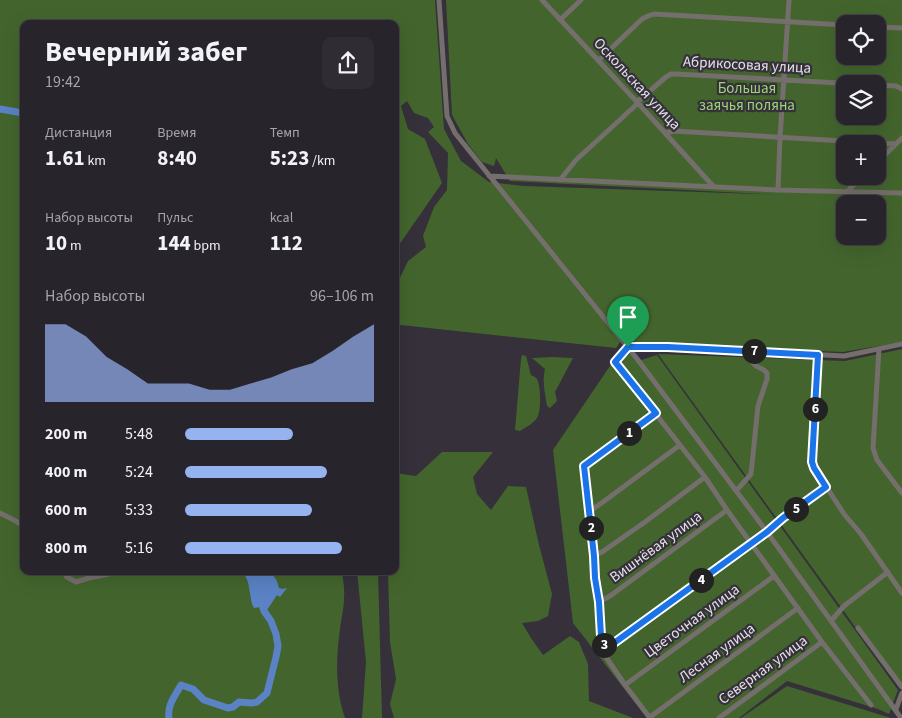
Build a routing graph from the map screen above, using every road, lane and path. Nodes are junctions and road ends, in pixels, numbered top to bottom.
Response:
1 (439, 0) edge
2 (542, 0) edge
3 (581, 0) edge
4 (788, 0) edge
5 (560, 20) junction
6 (788, 22) junction
7 (836, 25) edge
8 (886, 27) edge
9 (902, 28) edge
10 (599, 60) junction
11 (784, 79) junction
12 (836, 83) edge
13 (886, 85) edge
14 (902, 89) edge
15 (637, 102) junction
16 (666, 133) junction
17 (780, 138) junction
18 (902, 138) edge
19 (896, 144) junction
20 (886, 154) edge
21 (489, 176) junction
22 (560, 180) junction
23 (853, 185) edge
24 (713, 186) junction
25 (778, 190) junction
26 (846, 192) junction
27 (902, 193) edge
28 (902, 344) edge
29 (628, 347) junction
30 (879, 349) junction
31 (740, 350) junction
32 (818, 355) junction
33 (656, 413) junction
34 (680, 445) junction
35 (705, 477) junction
36 (826, 487) junction
37 (736, 491) junction
38 (902, 493) edge
39 (727, 510) junction
40 (590, 511) junction
41 (0, 514) edge
42 (20, 524) edge
43 (767, 532) junction
44 (751, 543) junction
45 (594, 556) junction
46 (888, 572) junction
47 (66, 575) edge
48 (104, 575) edge
49 (774, 576) junction
50 (902, 593) edge
51 (599, 602) junction
52 (798, 608) junction
53 (831, 621) junction
54 (858, 628) dead end
55 (822, 642) junction
56 (604, 645) junction
57 (625, 685) junction
58 (902, 687) edge
59 (902, 693) edge
60 (872, 705) dead end
61 (896, 710) junction
62 (650, 718) edge
63 (719, 718) edge
64 (901, 718) edge

1 - 21 street
2 - 5 street, Оскольская улица
3 - 5 street
4 - 6 street
5 - 10 street, Оскольская улица
6 - 7 street
6 - 10 street
6 - 11 street
8 - 9 street
10 - 15 street, Оскольская улица
11 - 12 street, Абрикосовая улица
11 - 15 street, Абрикосовая улица
11 - 17 street
13 - 14 street
15 - 16 street, Оскольская улица
15 - 22 street, Абрикосовая улица
16 - 17 street
16 - 24 street, Оскольская улица
17 - 19 street
17 - 25 street
18 - 19 street
19 - 20 street
21 - 22 street
21 - 29 street
22 - 24 street
23 - 26 street
24 - 25 street
25 - 26 street
26 - 27 street
28 - 30 street
29 - 31 street
29 - 33 street
29 - 37 street
30 - 32 street
30 - 38 street
31 - 32 street
31 - 37 street
32 - 36 street
33 - 34 street
33 - 40 street
34 - 35 street
34 - 40 street
35 - 39 street
35 - 45 street
36 - 43 street
36 - 46 street
37 - 43 street
39 - 44 street
39 - 51 street, Вишнёвая улица
40 - 45 street
41 - 42 street
43 - 44 street
43 - 53 street
44 - 49 street
44 - 56 street
45 - 51 street
46 - 50 street
46 - 53 street
47 - 48 street
49 - 52 street
49 - 57 street, Цветочная улица
51 - 56 street
52 - 55 street
52 - 62 street, Лесная улица
53 - 61 street
54 - 58 street
55 - 60 street
55 - 63 street, Северная улица
56 - 57 street
57 - 62 street
59 - 61 street
61 - 64 street

